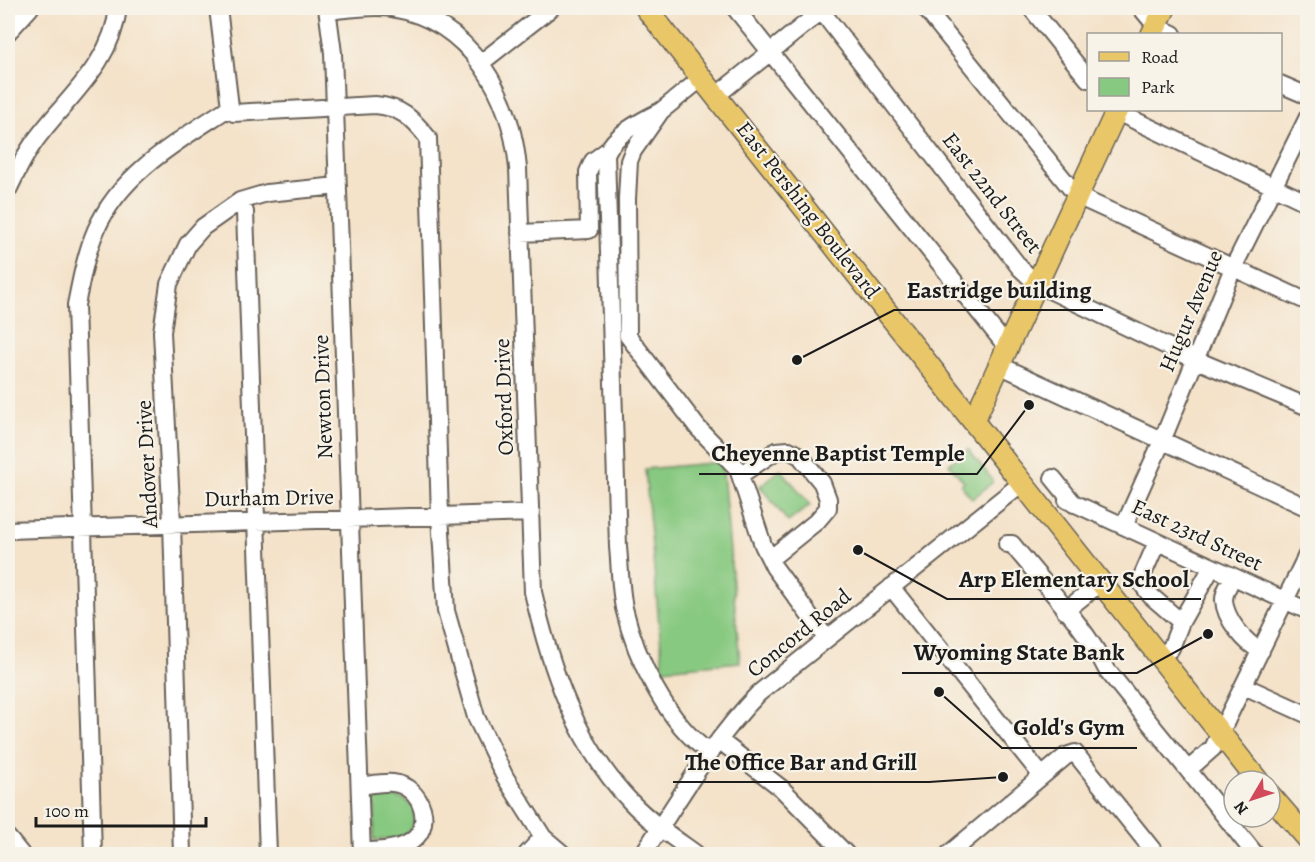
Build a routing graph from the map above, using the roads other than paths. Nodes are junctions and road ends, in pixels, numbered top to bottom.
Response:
1 (30, 8) edge
2 (118, 8) edge
3 (218, 8) edge
4 (550, 8) edge
5 (646, 8) edge
6 (735, 8) edge
7 (822, 8) edge
8 (925, 8) edge
9 (1032, 8) edge
10 (1141, 8) edge
11 (327, 9) edge
12 (529, 14) edge
13 (1161, 26) edge
14 (8, 32) edge
15 (770, 52) junction
16 (482, 62) junction
17 (703, 77) junction
18 (1087, 77) edge
19 (1282, 84) edge
20 (717, 95) junction
21 (1308, 96) edge
22 (230, 107) junction
23 (335, 108) junction
24 (661, 111) junction
25 (1115, 111) edge
26 (1308, 117) edge
27 (608, 150) junction
28 (338, 186) junction
29 (1274, 186) junction
30 (8, 190) edge
31 (1077, 196) junction
32 (240, 201) junction
33 (1308, 203) edge
34 (520, 232) junction
35 (1233, 268) junction
36 (1037, 284) junction
37 (1308, 302) edge
38 (1003, 356) junction
39 (1194, 359) junction
40 (1308, 407) edge
41 (974, 420) junction
42 (1162, 441) junction
43 (741, 475) junction
44 (1053, 478) dead end
45 (1022, 483) junction
46 (1308, 508) edge
47 (531, 513) junction
48 (440, 516) junction
49 (350, 519) junction
50 (258, 521) junction
51 (172, 523) junction
52 (1124, 526) junction
53 (83, 527) junction
54 (8, 530) edge
55 (1157, 542) junction
56 (1007, 544) dead end
57 (1308, 553) edge
58 (770, 559) junction
59 (1212, 567) junction
60 (1233, 577) junction
61 (1100, 583) junction
62 (891, 587) junction
63 (1286, 601) junction
64 (1065, 611) junction
65 (1308, 611) edge
66 (1181, 622) junction
67 (826, 638) junction
68 (1261, 651) junction
69 (1160, 658) junction
70 (1244, 686) junction
71 (1308, 715) edge
72 (1220, 734) junction
73 (715, 747) junction
74 (1248, 769) edge
75 (1188, 770) junction
76 (1042, 776) junction
77 (360, 786) junction
78 (1282, 809) edge
79 (660, 828) junction
80 (543, 837) junction
81 (8, 838) edge
82 (1308, 839) edge
83 (362, 853) edge
84 (21, 855) edge
85 (93, 855) edge
86 (182, 855) edge
87 (268, 855) edge
88 (527, 855) edge
89 (563, 855) edge
90 (643, 855) edge
91 (696, 855) edge
92 (846, 855) edge
93 (949, 855) edge
94 (1156, 855) edge
95 (1255, 855) edge

1 - 14 street
2 - 30 street
3 - 22 street
4 - 12 street
5 - 17 main road, East Pershing Boulevard
6 - 15 street
7 - 15 street
7 - 36 street, East 22nd Street
8 - 31 street
9 - 18 street
10 - 13 street
11 - 16 street, Oxford Drive
11 - 23 street, Newton Drive
12 - 16 street
15 - 20 street
15 - 38 street
16 - 34 street, Oxford Drive
17 - 20 main road, East Pershing Boulevard
17 - 24 street
19 - 21 street
20 - 41 main road, East Pershing Boulevard
22 - 23 street
22 - 53 street
23 - 28 street, Newton Drive
23 - 48 street
24 - 27 street
24 - 43 street
25 - 29 street
25 - 31 main road
26 - 29 street, Hugur Avenue
27 - 34 street
27 - 73 street
28 - 32 street, Andover Drive
28 - 49 street, Newton Drive
29 - 33 street
29 - 35 street, Hugur Avenue
31 - 35 street
31 - 36 main road
32 - 50 street
32 - 51 street, Andover Drive
34 - 47 street, Oxford Drive
35 - 37 street
35 - 39 street, Hugur Avenue
36 - 38 main road
36 - 39 street, East 22nd Street
38 - 41 main road
38 - 42 street
39 - 40 street, East 22nd Street
39 - 42 street, Hugur Avenue
41 - 45 main road, East Pershing Boulevard
42 - 46 street
42 - 52 street, Hugur Avenue
43 - 58 street
43 - 58 street
44 - 52 street, East 23rd Street
45 - 61 main road, East Pershing Boulevard
45 - 62 street, Concord Road
47 - 48 street, Durham Drive
47 - 79 street, Oxford Drive
48 - 49 street, Durham Drive
48 - 80 street
49 - 50 street, Durham Drive
49 - 77 street, Newton Drive
50 - 51 street, Durham Drive
50 - 87 street
51 - 53 street, Durham Drive
51 - 86 street, Andover Drive
52 - 55 street, East 23rd Street
53 - 54 street, Durham Drive
53 - 85 street
55 - 59 street, East 23rd Street
55 - 66 street
56 - 64 street
57 - 63 street
58 - 67 street
59 - 60 street, East 23rd Street
59 - 66 street
60 - 63 street, East 23rd Street
60 - 68 street
61 - 64 street
61 - 69 main road, East Pershing Boulevard
62 - 67 street, Concord Road
62 - 76 street
63 - 65 street, East 23rd Street
63 - 68 street
64 - 75 street
66 - 69 street
67 - 73 street, Concord Road
68 - 70 street
69 - 72 main road, East Pershing Boulevard
70 - 71 street
70 - 72 street
72 - 74 main road, East Pershing Boulevard
72 - 75 street
73 - 79 street, Concord Road
73 - 92 street
75 - 95 street
76 - 93 street
76 - 94 street
77 - 83 street, Newton Drive
77 - 83 street, Newton Drive
78 - 82 main road
79 - 90 street, Concord Road
79 - 91 street, Oxford Drive
80 - 88 street
80 - 89 street
81 - 84 street

